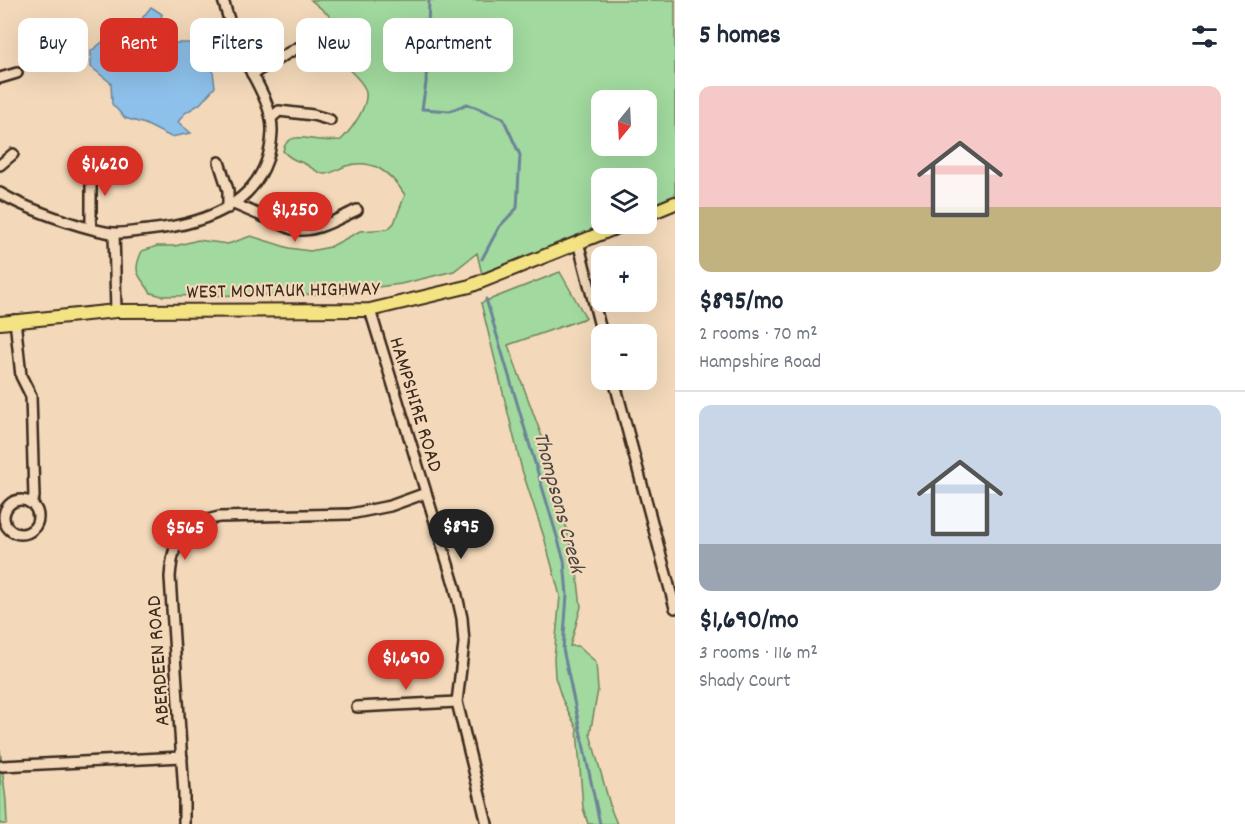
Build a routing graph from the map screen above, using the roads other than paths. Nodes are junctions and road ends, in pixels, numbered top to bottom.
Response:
1 (223, 0) edge
2 (296, 49) edge
3 (17, 73) dead end
4 (252, 74) junction
5 (0, 78) edge
6 (271, 118) junction
7 (330, 120) dead end
8 (13, 154) dead end
9 (219, 162) dead end
10 (0, 165) edge
11 (91, 165) dead end
12 (0, 192) edge
13 (675, 203) edge
14 (231, 206) junction
15 (357, 210) dead end
16 (657, 210) edge
17 (91, 228) junction
18 (114, 233) junction
19 (599, 234) edge
20 (578, 242) junction
21 (370, 310) junction
22 (116, 311) junction
23 (15, 320) junction
24 (0, 323) edge
25 (599, 324) edge
26 (617, 390) edge
27 (426, 493) junction
28 (30, 503) dead end
29 (675, 608) edge
30 (457, 702) junction
31 (357, 708) dead end
32 (182, 757) junction
33 (2, 766) dead end
34 (184, 824) edge
35 (486, 824) edge

1 - 4 street
2 - 4 street
3 - 5 street
4 - 6 street
6 - 7 street
6 - 14 street
8 - 10 street
9 - 14 street
11 - 17 street
12 - 17 street
13 - 16 main road
14 - 15 street
14 - 18 street
17 - 18 street
18 - 22 street
19 - 20 main road, WEST MONTAUK HIGHWAY
20 - 21 main road, WEST MONTAUK HIGHWAY
20 - 25 street
21 - 22 main road, WEST MONTAUK HIGHWAY
21 - 27 street, HAMPSHIRE ROAD
22 - 23 main road, WEST MONTAUK HIGHWAY
23 - 24 main road, WEST MONTAUK HIGHWAY
23 - 28 street
26 - 29 street
27 - 30 street, HAMPSHIRE ROAD
27 - 32 street, ABERDEEN ROAD
30 - 31 street
30 - 35 street, HAMPSHIRE ROAD
32 - 33 street
32 - 34 street, ABERDEEN ROAD

